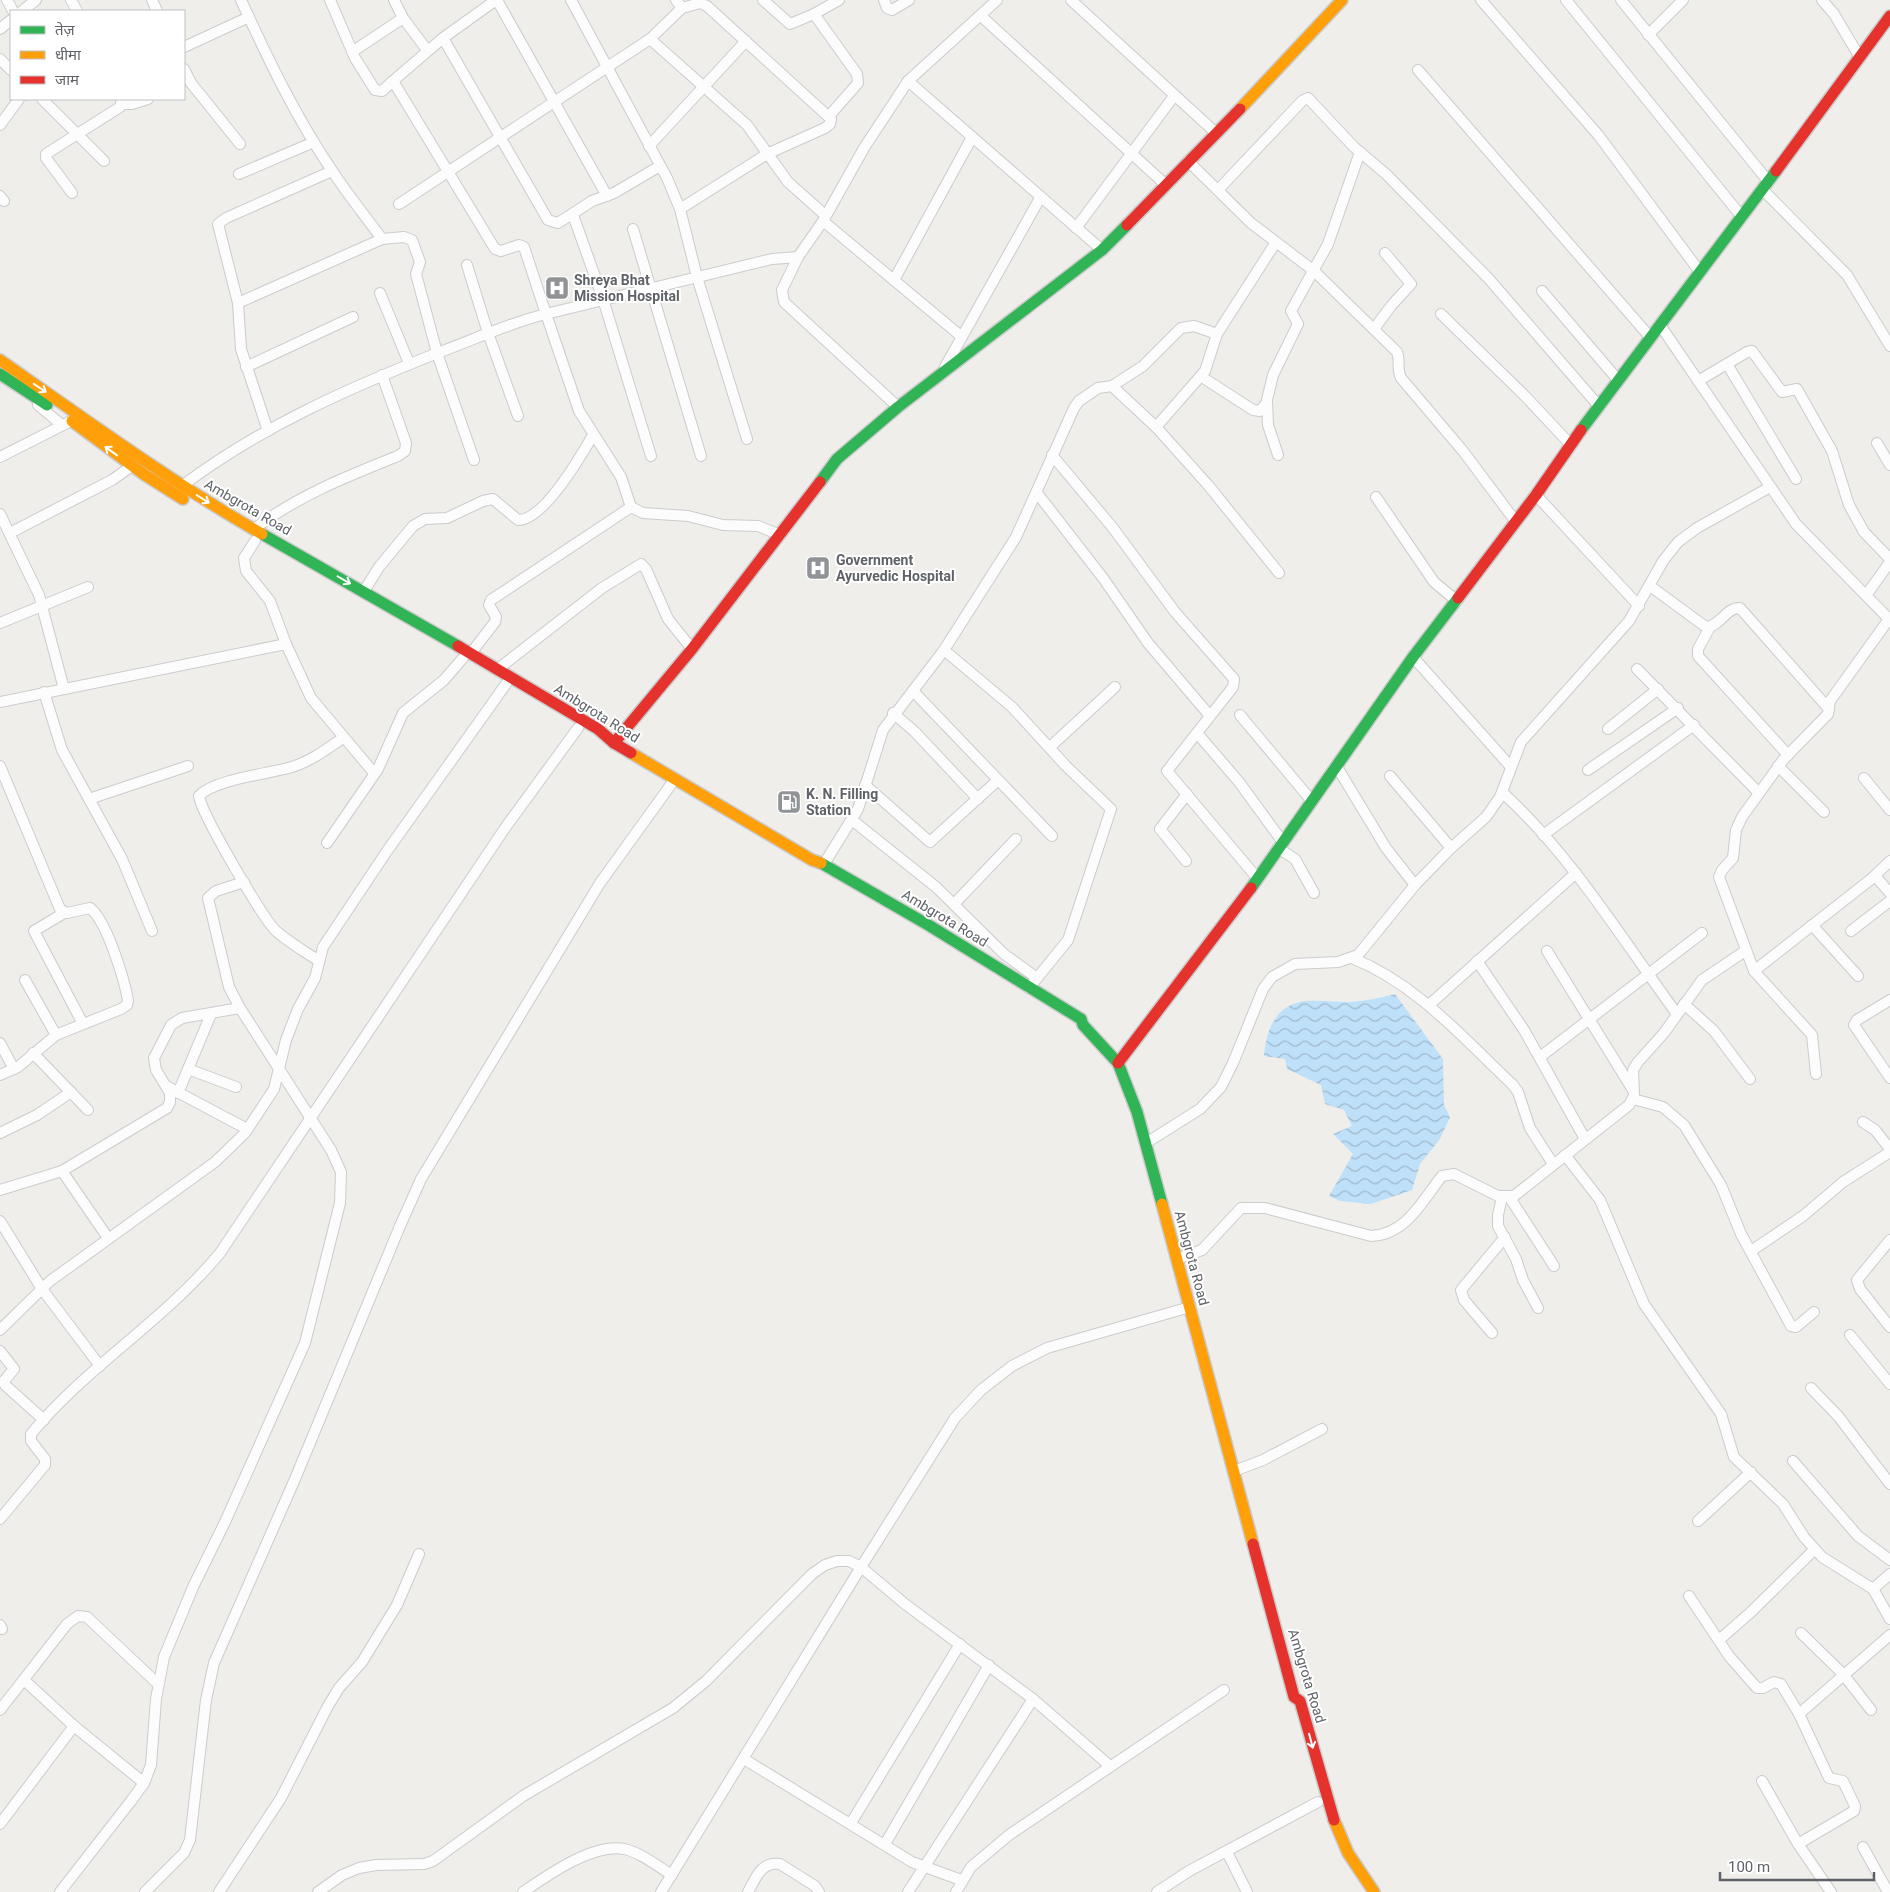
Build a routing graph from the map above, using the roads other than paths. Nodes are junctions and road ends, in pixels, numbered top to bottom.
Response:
1 (36, 0) edge
2 (241, 0) edge
3 (330, 0) edge
4 (394, 0) edge
5 (496, 0) edge
6 (571, 0) edge
7 (763, 0) edge
8 (840, 0) edge
9 (884, 0) edge
10 (909, 0) edge
11 (997, 0) edge
12 (1071, 0) edge
13 (1342, 0) edge
14 (1481, 0) edge
15 (1566, 0) edge
16 (1621, 0) edge
17 (1683, 0) edge
18 (1822, 0) edge
19 (679, 4) edge
20 (23, 10) edge
21 (814, 14) junction
22 (981, 16) junction
23 (1890, 16) edge
24 (249, 17) junction
25 (403, 18) junction
26 (10, 21) edge
27 (0, 29) edge
28 (1648, 35) junction
29 (443, 38) junction
30 (650, 39) junction
31 (746, 41) junction
32 (185, 47) edge
33 (427, 50) junction
34 (352, 52) junction
35 (1859, 56) junction
36 (0, 59) edge
37 (10, 69) edge
38 (608, 69) junction
39 (1418, 70) dead end
40 (393, 81) junction
41 (908, 81) junction
42 (187, 84) edge
43 (704, 88) junction
44 (1174, 96) junction
45 (18, 100) edge
46 (43, 100) edge
47 (145, 100) edge
48 (121, 102) edge
49 (554, 102) junction
50 (830, 116) junction
51 (0, 125) edge
52 (78, 132) junction
53 (1216, 133) junction
54 (500, 138) junction
55 (972, 139) junction
56 (314, 142) junction
57 (240, 144) dead end
58 (649, 146) junction
59 (1360, 152) junction
60 (767, 154) junction
61 (1130, 155) junction
62 (104, 161) dead end
63 (1188, 161) junction
64 (660, 166) junction
65 (448, 170) junction
66 (332, 172) junction
67 (239, 174) dead end
68 (1211, 183) junction
69 (1765, 185) junction
70 (1166, 186) junction
71 (72, 193) dead end
72 (607, 196) junction
73 (1040, 198) junction
74 (399, 204) dead end
75 (680, 209) junction
76 (573, 215) junction
77 (1742, 217) junction
78 (824, 218) junction
79 (1076, 228) junction
80 (633, 229) dead end
81 (382, 239) junction
82 (1276, 242) junction
83 (1102, 250) junction
84 (1385, 253) dead end
85 (798, 257) junction
86 (467, 264) dead end
87 (1314, 271) junction
88 (1700, 272) junction
89 (697, 277) junction
90 (894, 280) junction
91 (652, 288) junction
92 (1542, 292) dead end
93 (380, 293) dead end
94 (603, 299) junction
95 (238, 304) junction
96 (546, 314) junction
97 (1441, 314) dead end
98 (353, 317) dead end
99 (1660, 324) junction
100 (1374, 329) junction
101 (488, 333) junction
102 (1217, 334) junction
103 (962, 337) junction
104 (1650, 338) junction
105 (1890, 346) edge
106 (437, 353) junction
107 (0, 360) edge
108 (409, 363) junction
109 (1727, 364) junction
110 (246, 367) junction
111 (0, 374) edge
112 (382, 375) junction
113 (941, 375) junction
114 (1202, 377) junction
115 (0, 380) edge
116 (1618, 380) junction
117 (1698, 381) junction
118 (1112, 386) junction
119 (1267, 402) junction
120 (1598, 405) junction
121 (898, 407) junction
122 (518, 416) dead end
123 (67, 423) junction
124 (1156, 427) junction
125 (268, 431) junction
126 (593, 435) junction
127 (747, 439) dead end
128 (1570, 444) junction
129 (1877, 444) dead end
130 (1052, 455) junction
131 (1278, 455) dead end
132 (651, 456) dead end
133 (701, 456) dead end
134 (0, 457) edge
135 (474, 460) dead end
136 (1890, 465) edge
137 (132, 466) junction
138 (1796, 479) dead end
139 (182, 486) junction
140 (1770, 487) junction
141 (1037, 493) junction
142 (1536, 495) junction
143 (1376, 497) dead end
144 (632, 507) junction
145 (0, 514) edge
146 (1516, 522) junction
147 (10, 534) junction
148 (254, 535) junction
149 (780, 535) junction
150 (1890, 560) edge
151 (1279, 573) dead end
152 (1650, 586) junction
153 (88, 587) dead end
154 (364, 591) junction
155 (1867, 594) junction
156 (1457, 601) junction
157 (42, 606) junction
158 (1639, 606) junction
159 (1889, 619) edge
160 (0, 623) edge
161 (1710, 628) junction
162 (286, 644) junction
163 (692, 649) junction
164 (944, 650) junction
165 (467, 656) junction
166 (1413, 656) junction
167 (498, 669) junction
168 (1638, 669) dead end
169 (506, 684) junction
170 (1115, 687) dead end
171 (64, 689) junction
172 (1658, 689) junction
173 (913, 690) junction
174 (44, 692) junction
175 (0, 702) edge
176 (1678, 708) junction
177 (1829, 709) junction
178 (893, 713) junction
179 (1240, 715) dead end
180 (1210, 716) junction
181 (1694, 724) junction
182 (578, 728) junction
183 (1608, 729) dead end
184 (1196, 733) junction
185 (343, 738) junction
186 (610, 740) junction
187 (1050, 747) junction
188 (1788, 755) junction
189 (0, 766) edge
190 (188, 766) dead end
191 (1336, 766) junction
192 (1511, 766) junction
193 (1778, 766) junction
194 (1588, 770) dead end
195 (374, 774) junction
196 (1390, 776) dead end
197 (675, 778) junction
198 (1864, 778) dead end
199 (998, 780) junction
200 (865, 785) junction
201 (1502, 792) junction
202 (1758, 792) junction
203 (1187, 794) junction
204 (89, 799) junction
205 (978, 799) junction
206 (1311, 800) junction
207 (1890, 810) edge
208 (1824, 812) dead end
209 (852, 820) junction
210 (1544, 835) junction
211 (1052, 836) dead end
212 (1016, 840) dead end
213 (327, 843) dead end
214 (1280, 845) junction
215 (1451, 848) junction
216 (1186, 861) dead end
217 (1890, 861) edge
218 (820, 864) junction
219 (1576, 874) junction
220 (1874, 876) junction
221 (1258, 879) junction
222 (244, 882) junction
223 (1415, 885) junction
224 (1314, 893) dead end
225 (1890, 893) edge
226 (1890, 901) edge
227 (954, 904) junction
228 (64, 913) junction
229 (1812, 925) junction
230 (152, 931) dead end
231 (1851, 931) dead end
232 (1702, 933) dead end
233 (1548, 950) dead end
234 (1745, 951) junction
235 (1352, 958) junction
236 (319, 961) junction
237 (1477, 961) junction
238 (1754, 971) junction
239 (1647, 973) junction
240 (1858, 976) dead end
241 (1037, 978) junction
242 (25, 980) dead end
243 (1029, 988) junction
244 (1890, 1000) edge
245 (1684, 1004) junction
246 (1429, 1005) junction
247 (240, 1008) junction
248 (211, 1014) junction
249 (1677, 1014) junction
250 (1590, 1018) junction
251 (83, 1024) junction
252 (1083, 1026) junction
253 (56, 1035) junction
254 (0, 1043) edge
255 (33, 1053) junction
256 (1540, 1057) junction
257 (1118, 1063) junction
258 (14, 1069) junction
259 (188, 1069) junction
260 (279, 1069) junction
261 (0, 1074) edge
262 (1816, 1074) dead end
263 (1890, 1078) edge
264 (1750, 1079) dead end
265 (168, 1087) junction
266 (236, 1087) dead end
267 (71, 1092) junction
268 (178, 1093) junction
269 (1633, 1095) junction
270 (88, 1110) dead end
271 (311, 1116) junction
272 (1864, 1122) dead end
273 (248, 1130) junction
274 (0, 1133) edge
275 (1585, 1139) junction
276 (1146, 1143) junction
277 (1890, 1151) edge
278 (1565, 1155) junction
279 (1553, 1164) junction
280 (62, 1171) junction
281 (0, 1190) edge
282 (1506, 1197) junction
283 (1, 1225) edge
284 (108, 1238) junction
285 (1505, 1238) junction
286 (1890, 1240) edge
287 (1750, 1251) junction
288 (1177, 1260) junction
289 (1554, 1266) dead end
290 (42, 1289) junction
291 (1190, 1307) junction
292 (1538, 1308) dead end
293 (1814, 1312) dead end
294 (1890, 1327) edge
295 (1, 1328) edge
296 (1492, 1333) dead end
297 (1850, 1334) dead end
298 (0, 1351) edge
299 (100, 1366) junction
300 (1890, 1384) edge
301 (1811, 1388) dead end
302 (44, 1420) junction
303 (1322, 1429) dead end
304 (1793, 1461) dead end
305 (1234, 1471) junction
306 (1751, 1472) junction
307 (1890, 1484) edge
308 (0, 1519) edge
309 (1698, 1521) dead end
310 (1814, 1550) junction
311 (419, 1554) dead end
312 (1890, 1560) edge
313 (861, 1567) junction
314 (1890, 1574) edge
315 (1873, 1588) junction
316 (1689, 1596) dead end
317 (1890, 1619) edge
318 (1801, 1633) dead end
319 (1890, 1635) edge
320 (1719, 1640) junction
321 (960, 1644) junction
322 (989, 1665) junction
323 (1843, 1674) junction
324 (24, 1680) junction
325 (158, 1684) junction
326 (1224, 1690) dead end
327 (1294, 1697) junction
328 (1033, 1699) junction
329 (0, 1710) edge
330 (1871, 1710) dead end
331 (1799, 1714) junction
332 (74, 1726) junction
333 (744, 1759) junction
334 (1110, 1766) junction
335 (1762, 1780) dead end
336 (144, 1783) junction
337 (1318, 1802) junction
338 (851, 1823) junction
339 (0, 1824) edge
340 (885, 1844) junction
341 (1798, 1844) junction
342 (1863, 1847) dead end
343 (1227, 1852) junction
344 (924, 1867) junction
345 (672, 1875) junction
346 (962, 1880) junction
347 (60, 1892) edge
348 (145, 1892) edge
349 (219, 1892) edge
350 (318, 1892) edge
351 (523, 1892) edge
352 (661, 1892) edge
353 (748, 1892) edge
354 (819, 1892) edge
355 (908, 1892) edge
356 (956, 1892) edge
357 (1157, 1892) edge
358 (1247, 1892) edge
359 (1363, 1892) edge
360 (1374, 1892) edge
361 (1831, 1892) edge
362 (1888, 1892) edge

1 - 20 street
2 - 24 street
3 - 34 street
4 - 25 street
5 - 29 street
5 - 49 street
6 - 38 street
7 - 21 street
8 - 21 street
9 - 10 street
11 - 22 street
12 - 44 street
13 - 53 main road
14 - 88 street
15 - 77 street
16 - 28 street
17 - 28 street
18 - 35 street
19 - 30 street
19 - 31 street
21 - 50 street
22 - 41 street
22 - 61 street
23 - 35 main road
24 - 32 street
24 - 56 street
25 - 33 street
25 - 34 street
26 - 27 street
28 - 69 street
29 - 33 street
29 - 54 street
30 - 38 street
30 - 43 street
31 - 43 street
31 - 50 street
33 - 40 street
34 - 40 street
35 - 69 main road
36 - 37 street
38 - 49 street
38 - 58 street
39 - 104 street
40 - 65 street
41 - 55 street
41 - 78 street
42 - 57 street
43 - 58 street
43 - 60 street
44 - 53 street
44 - 61 street
45 - 51 street
46 - 52 street
47 - 48 street
48 - 52 street
49 - 54 street
49 - 72 street
50 - 60 street
52 - 62 street
52 - 71 street
53 - 63 main road
54 - 65 street
54 - 76 street
55 - 73 street
55 - 90 street
56 - 66 street
56 - 67 street
58 - 64 street
59 - 68 street
59 - 87 street
59 - 120 street
60 - 75 street
60 - 78 street
61 - 70 street
61 - 79 street
63 - 68 street
63 - 70 main road
64 - 72 street
64 - 75 street
65 - 74 street
65 - 96 street
66 - 81 street
66 - 95 street
68 - 82 street
69 - 77 main road
69 - 105 street
70 - 83 main road
72 - 76 street
73 - 79 street
73 - 103 street
75 - 89 street
76 - 94 street
77 - 88 main road
78 - 85 street
78 - 90 street
79 - 83 street
80 - 91 street
81 - 95 street
81 - 106 street
82 - 87 street
82 - 102 street
83 - 113 main road
84 - 100 street
85 - 89 street
85 - 121 street
86 - 101 street
87 - 100 street
87 - 119 street
88 - 99 main road
89 - 91 street
89 - 127 street
90 - 103 street
91 - 94 street
91 - 133 street
92 - 116 street
93 - 108 street
94 - 96 street
94 - 132 street
95 - 110 street
96 - 101 street
96 - 126 street
97 - 128 street
98 - 110 street
99 - 104 main road
99 - 117 street
100 - 146 street
101 - 106 street
101 - 122 street
102 - 114 street
102 - 118 street
103 - 113 street
104 - 116 main road
106 - 108 street
106 - 135 street
107 -> 139 main road, Ambgrota Road
108 - 112 street
109 - 117 street
109 - 138 street
109 - 150 street
110 - 125 street
111 - 123 main road
112 - 125 street
112 - 148 street
113 - 121 main road
114 - 119 street
114 - 124 street
115 - 123 street
116 - 120 main road
117 - 140 street
118 - 124 street
118 - 130 street
119 - 131 street
120 - 128 main road
121 - 149 main road
123 - 134 street
137 -> 123 main road
124 - 151 street
125 - 139 street
126 - 144 street
126 - 154 street
128 - 142 main road
129 - 136 street
130 - 141 street
130 - 180 street
137 - 147 street
137 - 148 main road
139 -> 148 main road, Ambgrota Road
140 - 152 street
140 - 155 street
141 - 164 street
141 - 180 street
142 - 146 main road
142 - 158 street
143 - 156 street
144 - 149 street
144 - 165 street
145 - 147 street
146 - 156 main road
147 - 157 street
148 -> 154 main road, Ambgrota Road
148 - 162 street
148 - 165 main road
149 - 163 main road
150 - 155 street
152 - 158 street
152 - 161 street
153 - 157 street
154 - 165 main road, Ambgrota Road
155 - 159 street
156 - 166 main road
157 - 160 street
157 - 171 street
158 - 192 street
159 - 177 street
161 - 177 street
161 - 188 street
162 - 171 street
162 - 185 street
163 - 167 street
163 - 186 main road
164 - 173 street
164 - 187 street
165 - 167 main road, Ambgrota Road
165 - 169 main road
165 - 195 street
166 - 191 main road
166 - 192 street
167 - 186 main road, Ambgrota Road
168 - 172 street
169 - 182 main road
169 - 236 street
170 - 187 street
171 - 174 street
172 - 176 street
172 - 183 street
173 - 178 street
173 - 199 street
174 - 175 street
174 - 204 street
176 - 181 street
176 - 194 street
177 - 188 street
178 - 200 street
178 - 205 street
179 - 206 street
180 - 184 street
181 - 202 street
181 - 210 street
182 - 186 main road
182 - 271 street
184 - 203 street
184 - 214 street
185 - 195 street
185 - 222 street
186 - 197 main road, Ambgrota Road
187 - 241 street
188 - 193 street
189 - 228 street
190 - 204 street
191 - 206 main road
191 - 223 street
192 - 201 street
193 - 202 street
193 - 208 street
195 - 213 street
196 - 215 street
197 - 218 main road, Ambgrota Road
197 - 348 street
198 - 207 street
199 - 205 street
199 - 211 street
200 - 205 street
200 - 209 street
201 - 210 street
201 - 215 street
202 - 234 street
203 - 216 street
203 - 221 street
204 - 230 street
206 - 214 main road
209 - 218 street
209 - 227 street
210 - 219 street
212 - 227 street
214 - 221 main road
214 - 224 street
215 - 223 street
217 - 220 street
218 - 243 main road, Ambgrota Road
218 - 252 main road
219 - 237 street
219 - 239 street
220 - 225 street
220 - 229 street
221 - 257 main road
222 - 236 street
222 - 247 street
223 - 235 street
226 - 231 street
227 - 241 street
228 - 251 street
228 - 251 street
229 - 238 street
229 - 240 street
232 - 239 street
233 - 250 street
234 - 238 street
234 - 245 street
235 - 246 street
235 - 276 street
236 - 260 street
237 - 246 street
237 - 256 street
238 - 262 street
239 - 249 street
239 - 250 street
241 - 243 street
242 - 253 street
243 - 252 main road, Ambgrota Road
244 - 263 street
245 - 249 street
245 - 264 street
246 - 279 street
247 - 248 street
247 - 260 street
248 - 259 street
248 - 265 street
249 - 269 street
250 - 256 street
250 - 269 street
251 - 253 street
252 - 257 main road, Ambgrota Road
253 - 255 street
254 - 258 street
255 - 258 street
255 - 267 street
256 - 275 street
257 - 276 main road, Ambgrota Road
258 - 261 street
259 - 266 street
259 - 268 street
260 - 271 street
260 - 273 street
265 - 268 street
265 - 280 street
267 - 270 street
267 - 274 street
268 - 273 street
269 - 275 street
269 - 287 street
271 - 299 street
271 - 325 street
272 - 277 street
273 - 284 street
275 - 278 street
276 - 288 main road, Ambgrota Road
277 - 287 street
278 - 279 street
278 - 306 street
279 - 282 street
280 - 281 street
280 - 284 street
282 - 285 street
282 - 288 street
282 - 289 street
283 - 290 street
284 - 290 street
285 - 292 street
285 - 296 street
286 - 294 street
287 - 293 street
288 - 291 main road, Ambgrota Road
290 - 295 street
290 - 299 street
291 - 305 main road, Ambgrota Road
291 - 313 street
297 - 300 street
298 - 302 street
299 - 302 street
301 - 307 street
302 - 308 street
303 - 305 street
304 - 312 street
305 - 327 main road, Ambgrota Road
306 - 309 street
306 - 310 street
310 - 315 street
310 - 320 street
311 - 349 street
313 - 321 street
313 - 333 street
313 - 350 street
314 - 315 street
315 - 317 street
316 - 320 street
318 - 323 street
319 - 323 street
320 - 331 street
321 - 322 street
321 - 338 street
322 - 328 street
322 - 340 street
323 - 330 street
323 - 331 street
324 - 325 street
324 - 329 street
324 - 332 street
325 - 336 street
326 - 334 street
327 - 337 main road
327 -> 360 main road, Ambgrota Road
328 - 334 street
328 - 344 street
331 - 341 street
332 - 336 street
332 - 339 street
333 - 338 street
333 - 345 street
334 - 346 street
335 - 341 street
336 - 347 street
337 - 343 street
337 - 359 main road
338 - 340 street
340 - 344 street
341 - 361 street
342 - 362 street
343 - 357 street
343 - 358 street
344 - 346 street
344 - 355 street
345 - 351 street
345 - 352 street
346 - 356 street
353 - 354 street

